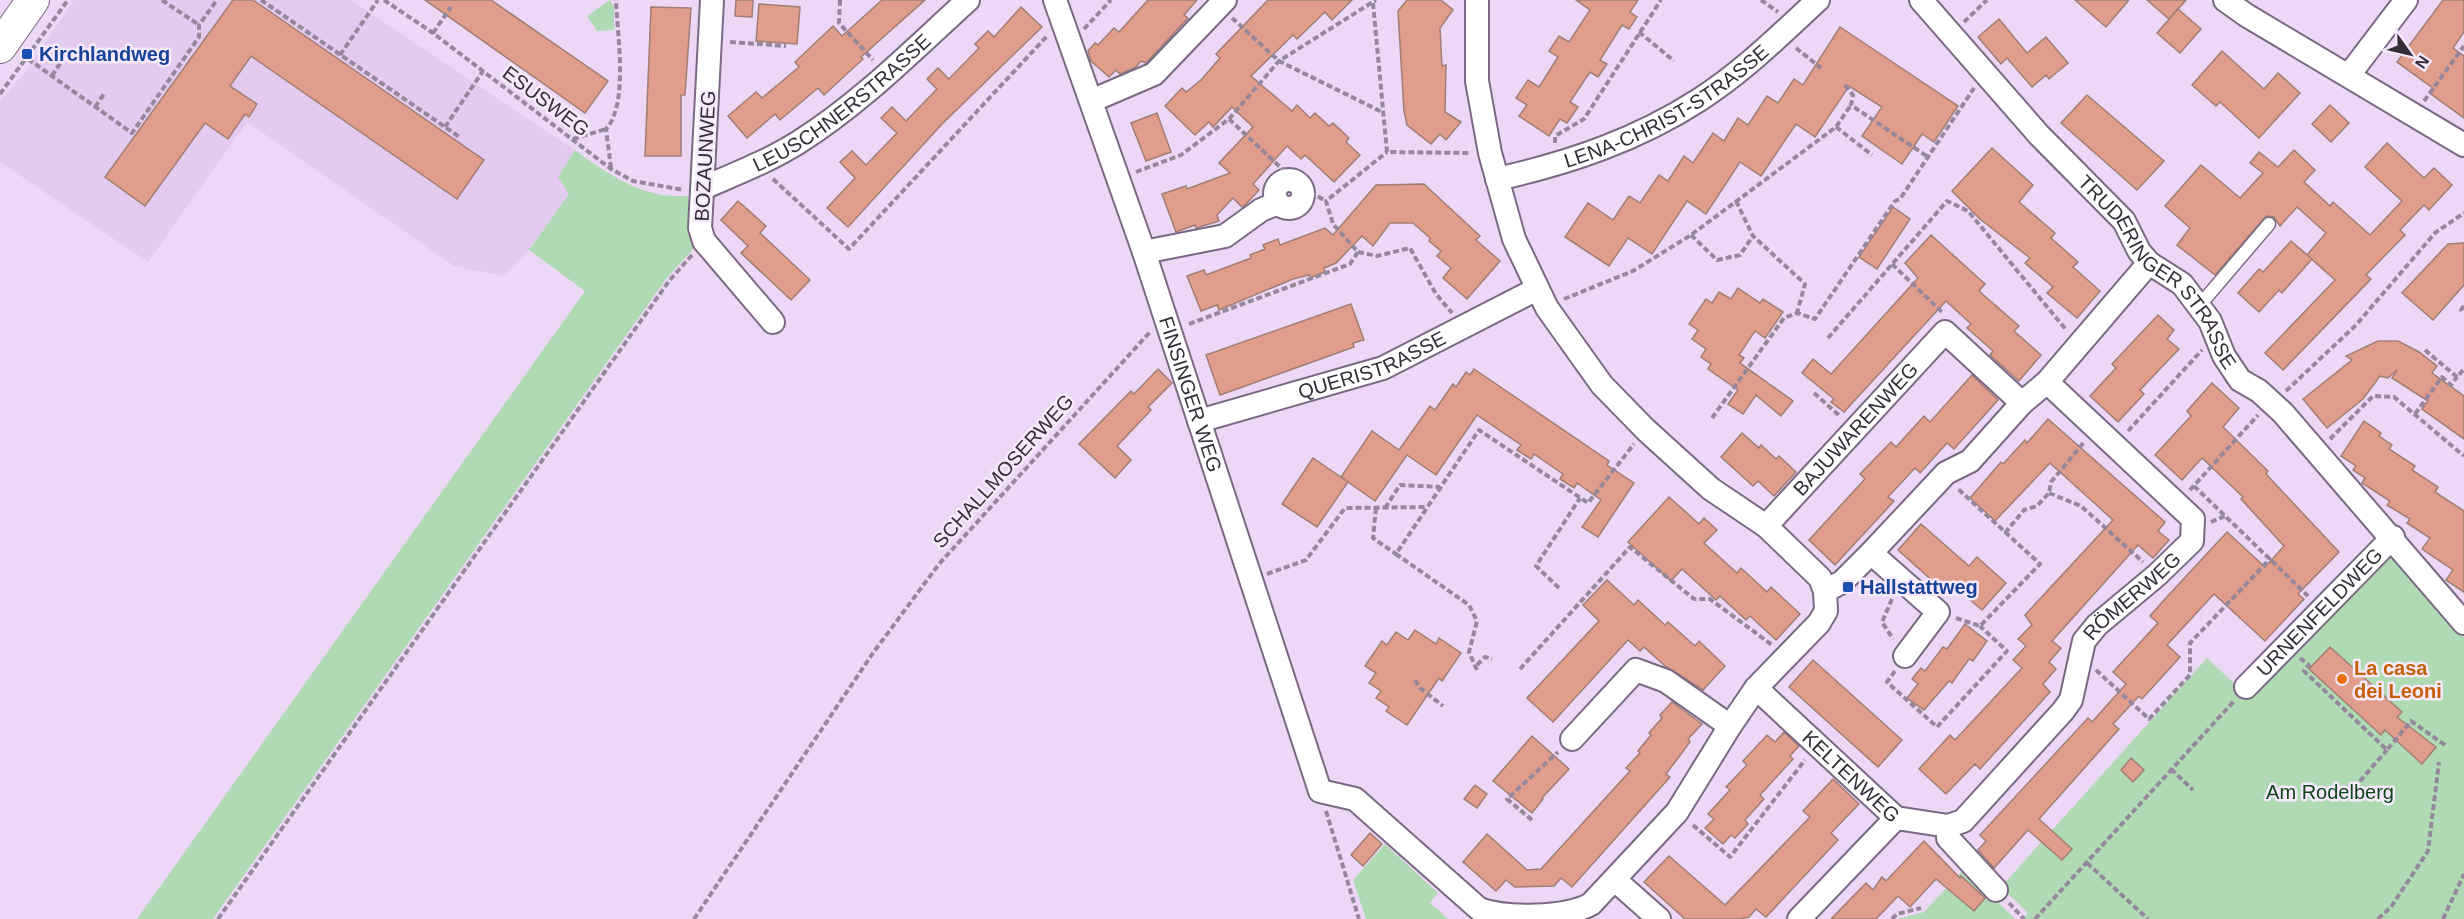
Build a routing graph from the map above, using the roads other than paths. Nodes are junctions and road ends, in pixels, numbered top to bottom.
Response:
1 (33, 0) edge
2 (712, 0) edge
3 (968, 0) edge
4 (1478, 0) edge
5 (1818, 0) edge
6 (1920, 0) edge
7 (2225, 0) edge
8 (2406, 0) edge
9 (1222, 3) edge
10 (1062, 20) edge
11 (14, 53) edge
12 (2349, 75) junction
13 (1091, 101) junction
14 (2464, 145) edge
15 (1497, 179) junction
16 (1298, 184) road end
17 (703, 188) junction
18 (2269, 224) dead end
19 (1144, 252) junction
20 (2150, 263) junction
21 (1542, 299) junction
22 (2199, 306) junction
23 (773, 322) dead end
24 (2047, 382) junction
25 (2022, 403) junction
26 (1199, 421) junction
27 (1766, 526) junction
28 (2392, 537) junction
29 (1870, 553) junction
30 (1825, 591) junction
31 (2464, 623) edge
32 (1905, 656) road end
33 (2246, 687) road end
34 (1756, 688) junction
35 (1730, 726) junction
36 (1572, 739) road end
37 (1896, 818) junction
38 (1948, 826) junction
39 (1615, 880) junction
40 (1996, 890) dead end
41 (1659, 919) edge
42 (1799, 919) edge

1 - 11 main road
2 - 17 street, BOZAUNWEG
3 - 17 street, LEUSCHNERSTRASSE
4 - 15 street
5 - 15 street, LENA-CHRIST-STRASSE
6 - 20 street, TRUDERINGER STRASSE
7 - 12 street
8 - 12 street
9 - 13 street
10 - 13 street, FINSINGER WEG
12 - 14 street
13 - 19 street, FINSINGER WEG
15 - 21 street
16 - 19 street
17 - 23 street, BOZAUNWEG
18 - 22 lane
19 - 26 street, FINSINGER WEG
20 - 22 street, TRUDERINGER STRASSE
20 - 24 street
21 - 26 street, QUERISTRASSE
21 - 27 street
22 - 28 street, TRUDERINGER STRASSE
24 - 25 street
24 - 38 street, RÖMERWEG
25 - 27 street, BAJUWARENWEG
25 - 29 street
26 - 39 street, FINSINGER WEG
27 - 30 street
28 - 31 street, TRUDERINGER STRASSE
28 - 33 street, URNENFELDWEG
29 - 30 street
29 - 32 street
30 - 34 street
34 - 35 street
34 - 37 street, KELTENWEG
35 - 36 street
35 - 39 street
37 - 38 street
37 - 42 street, KELTENWEG
38 - 40 street
39 - 41 street

